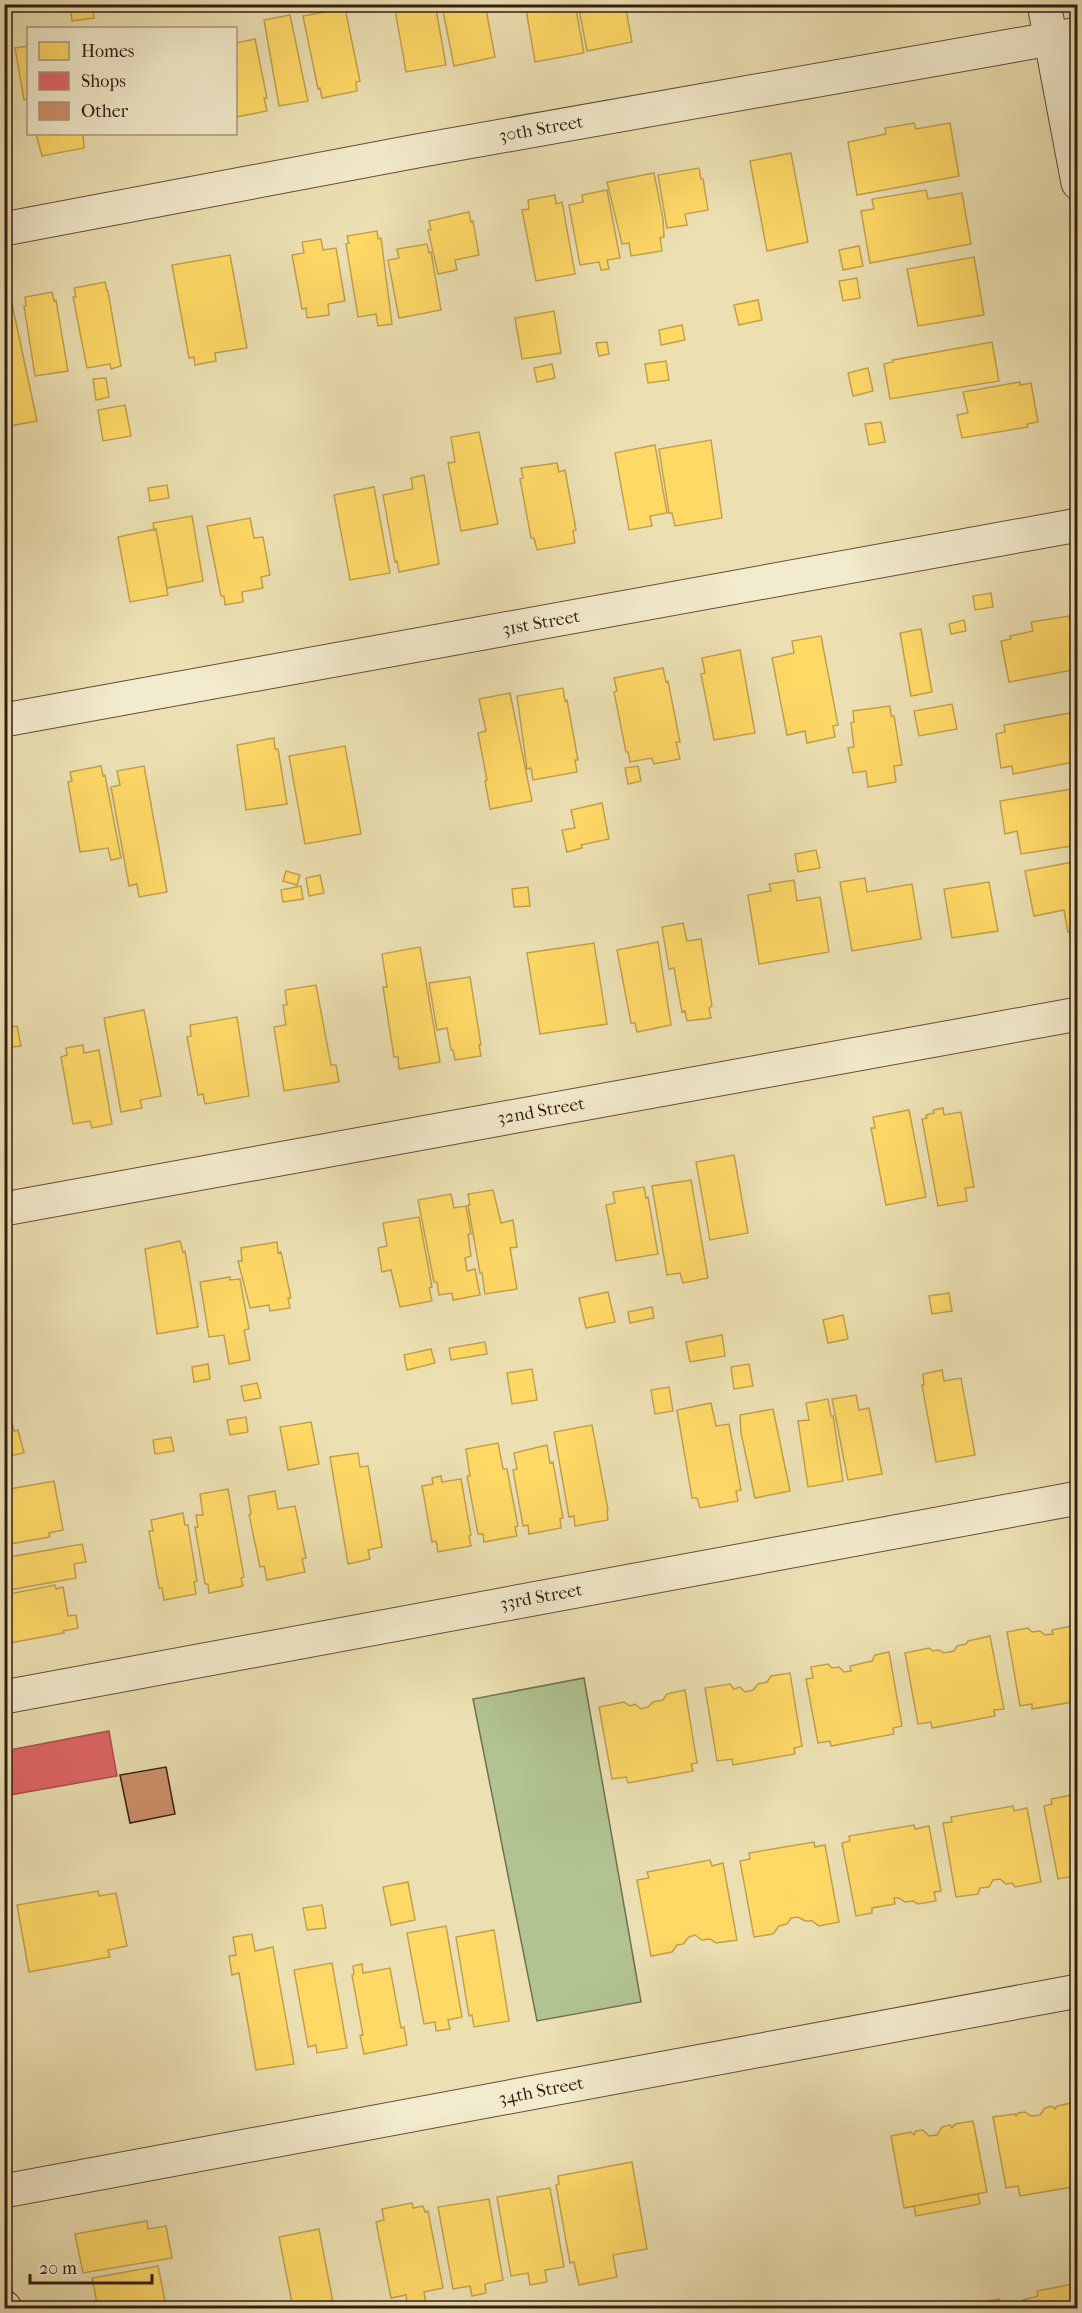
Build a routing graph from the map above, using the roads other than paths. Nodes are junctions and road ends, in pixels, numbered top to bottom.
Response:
1 (1044, 4) edge
2 (1064, 37) edge
3 (1077, 183) edge
4 (4, 230) edge
5 (1077, 525) edge
6 (4, 720) edge
7 (1077, 1014) edge
8 (4, 1209) edge
9 (1077, 1498) edge
10 (4, 1697) edge
11 (1077, 1991) edge
12 (4, 2191) edge

1 - 2 street
2 - 3 street
2 - 4 street, 30th Street
5 - 6 street, 31st Street
7 - 8 street, 32nd Street
9 - 10 street, 33rd Street
11 - 12 street, 34th Street

